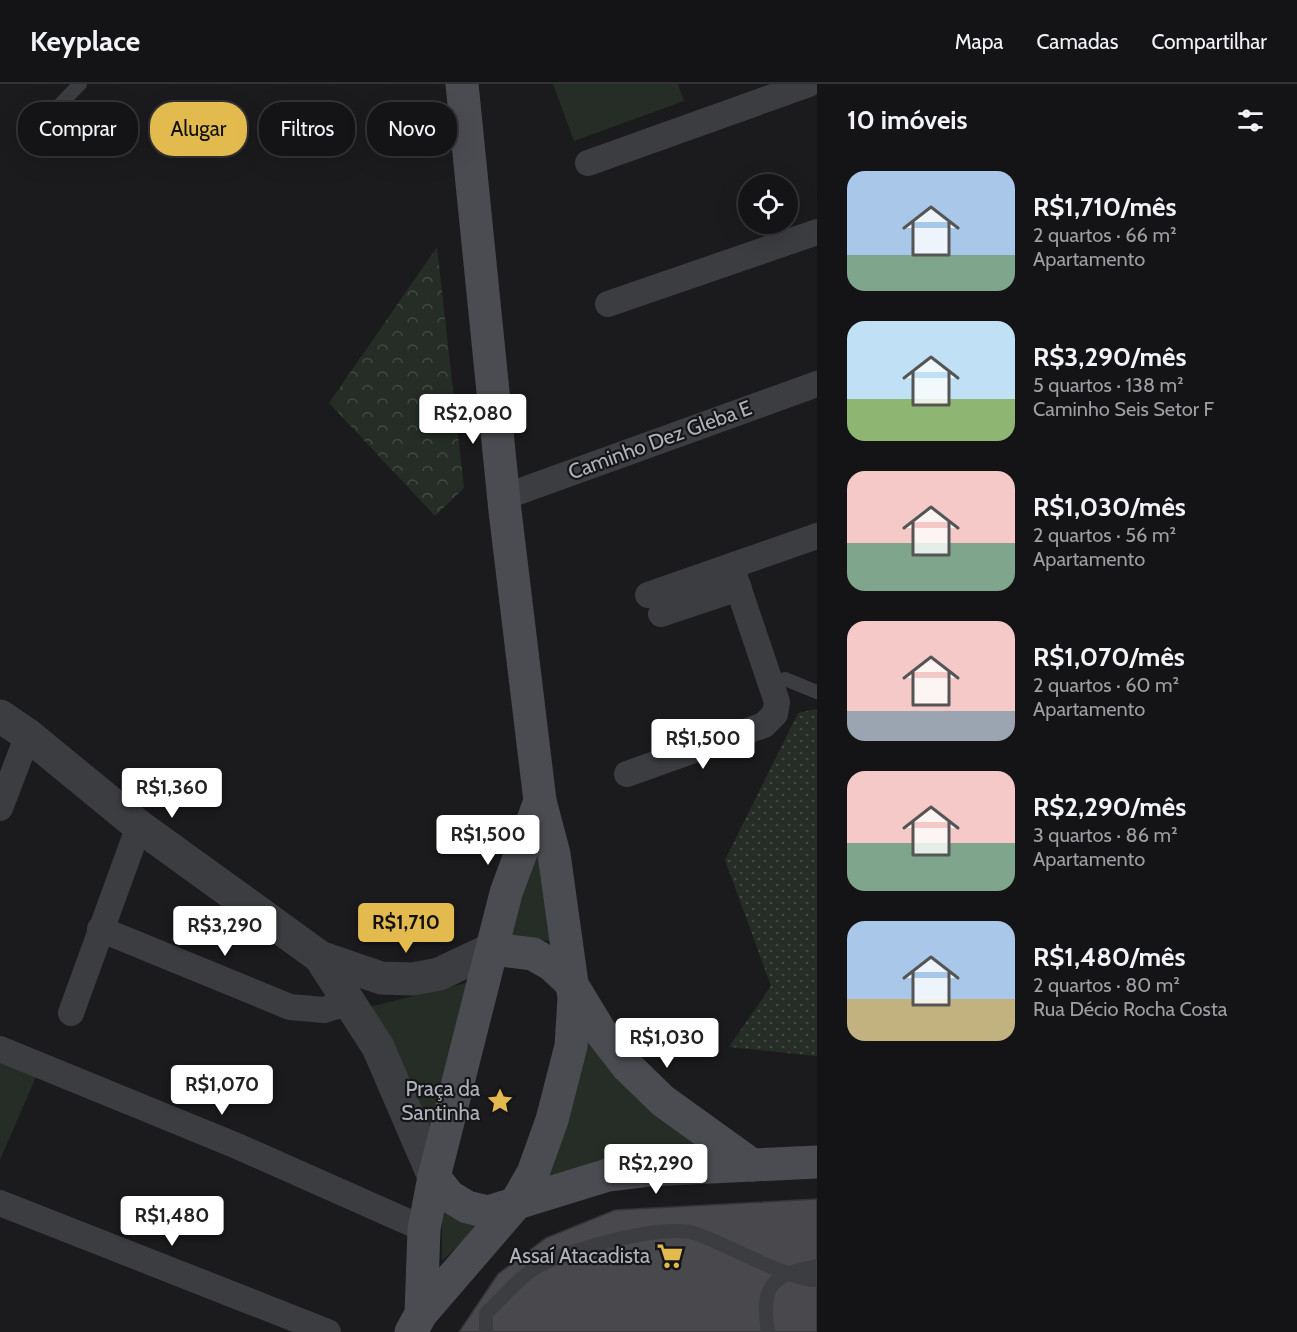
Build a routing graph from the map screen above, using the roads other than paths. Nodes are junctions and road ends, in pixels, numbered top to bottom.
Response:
1 (80, 84) edge
2 (462, 84) edge
3 (809, 84) edge
4 (63, 102) edge
5 (588, 163) dead end
6 (817, 232) edge
7 (608, 304) dead end
8 (817, 384) edge
9 (504, 497) junction
10 (817, 536) edge
11 (735, 577) junction
12 (655, 604) dead end
13 (785, 679) dead end
14 (817, 692) edge
15 (0, 716) edge
16 (28, 735) junction
17 (627, 774) dead end
18 (540, 801) junction
19 (0, 808) edge
20 (139, 826) junction
21 (100, 929) junction
22 (492, 949) junction
23 (320, 957) junction
24 (571, 983) junction
25 (350, 1002) junction
26 (70, 1013) dead end
27 (0, 1049) edge
28 (817, 1162) edge
29 (752, 1165) junction
30 (434, 1178) junction
31 (0, 1203) edge
32 (514, 1206) junction
33 (424, 1229) junction
34 (817, 1266) edge
35 (787, 1272) junction
36 (817, 1281) edge
37 (486, 1313) junction
38 (416, 1323) edge
39 (328, 1332) edge
40 (475, 1332) edge
41 (486, 1332) edge
42 (768, 1332) edge

1 - 4 lane
2 - 9 main road
3 - 5 street
6 - 7 street
8 - 9 street, Caminho Dez Gleba E
9 - 18 main road
10 - 11 street
11 - 12 street
11 - 17 street
13 - 14 lane
15 - 16 street
16 - 19 street
16 - 20 street
18 - 22 main road
18 - 24 main road
20 - 21 street
20 - 23 street
21 - 25 street
21 - 26 street
22 - 23 street
22 - 24 main road
22 - 30 main road
23 - 25 street
24 - 29 main road
24 - 32 main road
25 - 30 street
27 - 33 street
28 - 29 main road
29 - 32 main road
30 - 32 main road
30 - 33 main road
31 - 39 street
32 - 38 main road
33 - 38 main road
34 - 35 lane
35 - 36 lane
35 - 37 lane
35 - 42 lane
37 - 40 lane
37 - 41 lane

